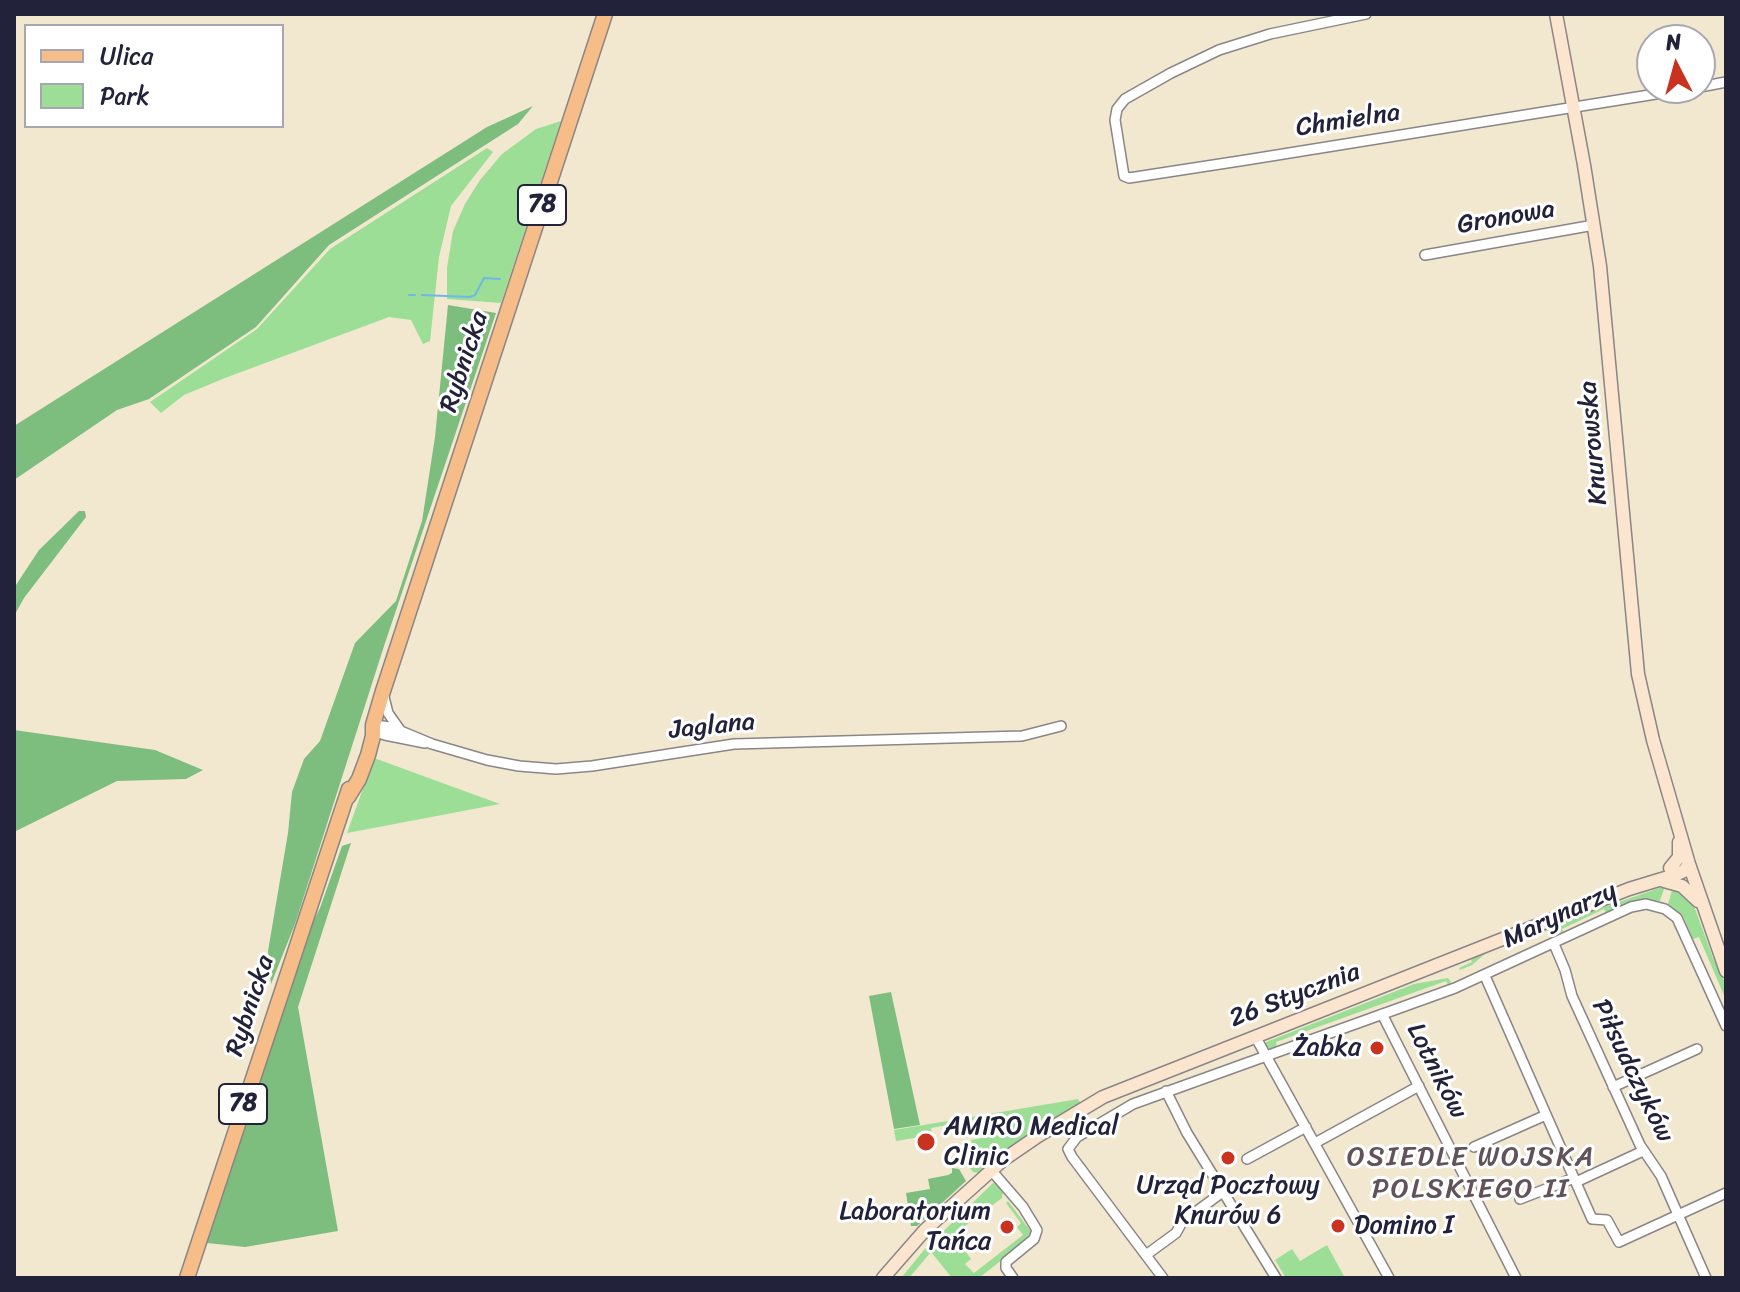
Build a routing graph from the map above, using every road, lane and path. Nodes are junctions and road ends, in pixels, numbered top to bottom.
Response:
1 (605, 14) edge
2 (1366, 14) edge
3 (1556, 14) edge
4 (1636, 97) edge
5 (1573, 106) junction
6 (1594, 225) junction
7 (1425, 255) dead end
8 (383, 691) junction
9 (373, 725) junction
10 (1061, 726) dead end
11 (397, 734) junction
12 (368, 755) junction
13 (348, 797) junction
14 (1677, 825) junction
15 (1689, 864) junction
16 (1670, 868) junction
17 (1660, 881) junction
18 (1629, 889) junction
19 (1705, 914) junction
20 (1554, 944) junction
21 (1726, 971) edge
22 (1485, 976) junction
23 (1382, 1014) junction
24 (1726, 1026) edge
25 (1255, 1036) junction
26 (1697, 1049) dead end
27 (1266, 1055) junction
28 (1419, 1086) junction
29 (1613, 1087) junction
30 (1166, 1091) junction
31 (1546, 1115) junction
32 (1306, 1127) junction
33 (1315, 1143) junction
34 (1474, 1147) dead end
35 (1643, 1151) junction
36 (1247, 1159) dead end
37 (991, 1170) junction
38 (1575, 1180) junction
39 (1224, 1191) junction
40 (1726, 1193) edge
41 (1520, 1199) dead end
42 (1677, 1215) junction
43 (1146, 1255) junction
44 (187, 1278) edge
45 (883, 1278) edge
46 (1013, 1278) edge
47 (1163, 1278) edge
48 (1276, 1278) edge
49 (1389, 1278) edge
50 (1516, 1278) edge
51 (1706, 1278) edge

1 - 8 main road, Rybnicka / 78
2 - 5 street, Chmielna
3 - 5 street, Knurowska
4 - 5 street, Chmielna
5 - 6 street, Knurowska
6 - 7 street, Gronowa
6 - 14 street, Knurowska
8 - 9 main road, Rybnicka / 78
8 - 11 street
9 - 11 street, Jaglana
9 - 12 main road, Rybnicka / 78
9 - 13 main road, Rybnicka / 78
10 - 11 street, Jaglana
11 - 12 street
12 - 13 main road, Rybnicka / 78
13 - 44 main road, Rybnicka / 78
14 - 15 street, Knurowska
14 - 16 street
15 - 16 street, 26 Stycznia
15 - 17 street, 26 Stycznia
15 - 19 street, Knurowska
16 - 18 street, 26 Stycznia
17 - 18 street, 26 Stycznia
17 - 19 street
18 - 25 street, 26 Stycznia
19 - 21 street, Knurowska
20 - 22 street, Marynarzy
20 - 24 street, Marynarzy
20 - 29 street, Piłsudczyków
22 - 23 street, Marynarzy
22 - 31 street
23 - 27 street, Marynarzy
23 - 28 street, Lotników
25 - 27 street
25 - 37 street, 26 Stycznia
26 - 29 street
27 - 30 street, Marynarzy
27 - 32 street
28 - 33 street
28 - 50 street, Lotników
29 - 35 street, Piłsudczyków
30 - 39 street
30 - 43 street, Marynarzy
31 - 34 street
31 - 38 street
32 - 33 street
32 - 36 street
33 - 49 street
35 - 38 street
35 - 42 street, Piłsudczyków
37 - 45 street, 26 Stycznia
37 - 46 street
38 - 41 street
38 - 42 street
39 - 43 street
39 - 48 street
40 - 42 street
42 - 51 street, Piłsudczyków
43 - 47 street

